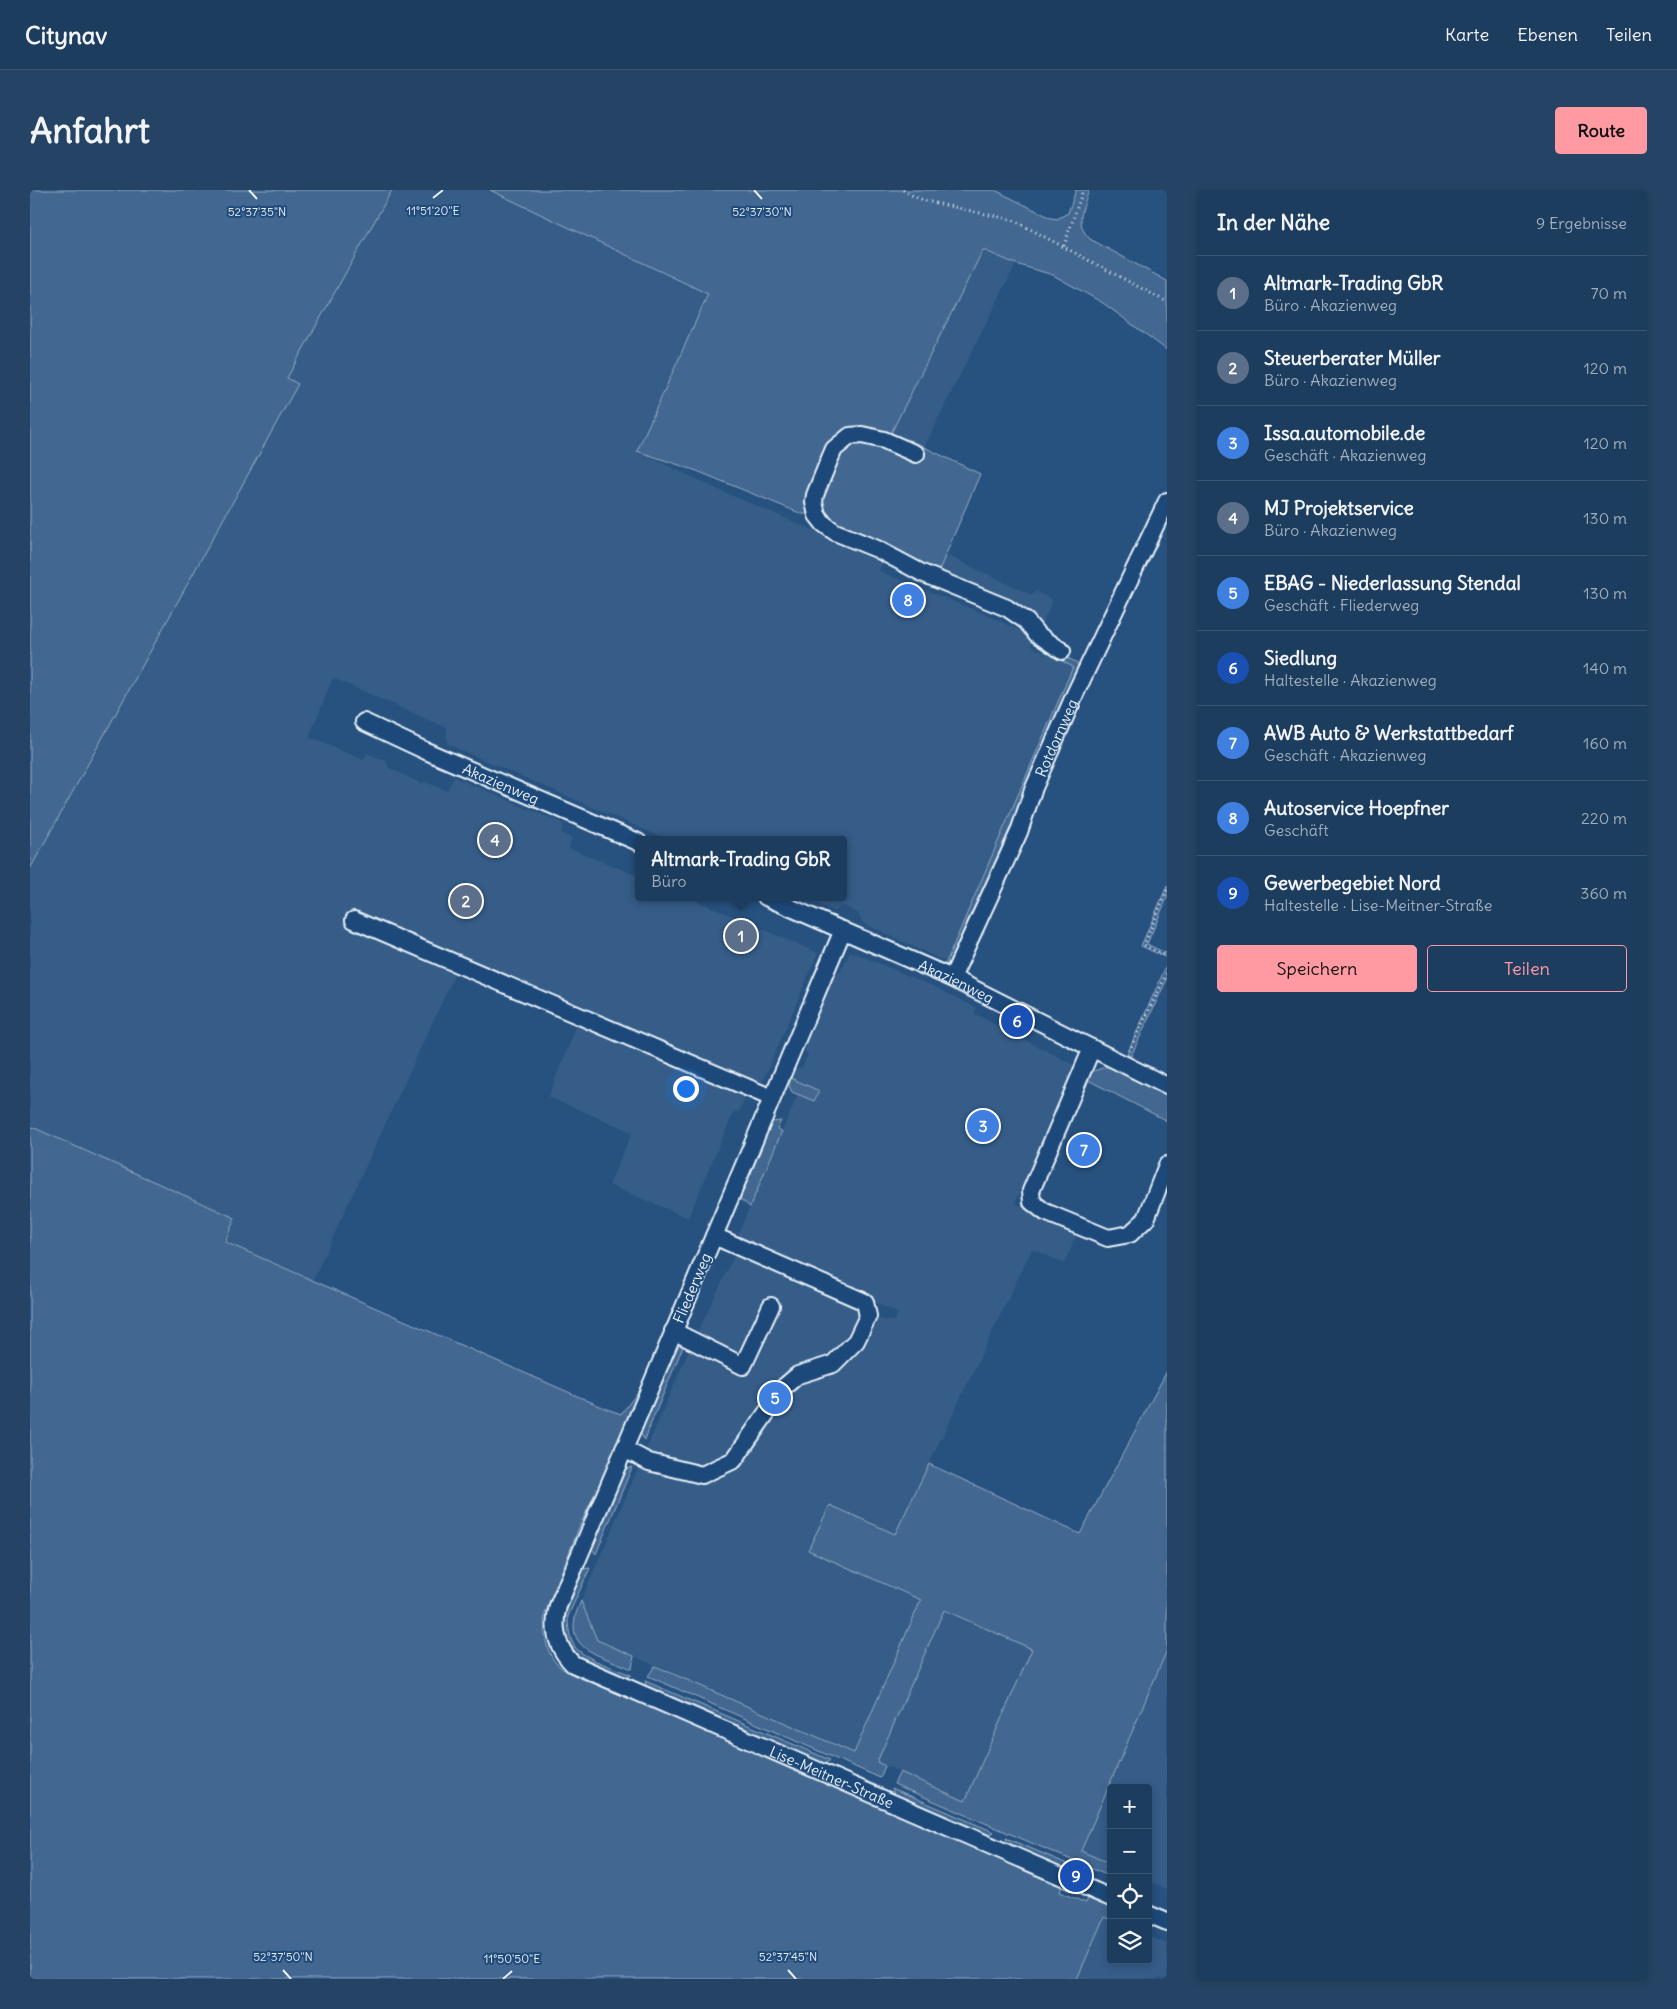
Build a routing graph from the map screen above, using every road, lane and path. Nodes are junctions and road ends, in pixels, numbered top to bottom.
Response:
1 (903, 190) edge
2 (1083, 190) edge
3 (1064, 246) junction
4 (1167, 302) edge
5 (916, 454) dead end
6 (1167, 501) edge
7 (1062, 651) dead end
8 (364, 722) dead end
9 (635, 841) edge
10 (1167, 890) edge
11 (775, 901) edge
12 (354, 920) dead end
13 (843, 930) junction
14 (1167, 956) edge
15 (1167, 973) edge
16 (952, 978) junction
17 (1092, 1048) junction
18 (1124, 1063) junction
19 (1167, 1086) edge
20 (772, 1098) junction
21 (1167, 1165) edge
22 (714, 1236) junction
23 (770, 1306) dead end
24 (674, 1331) junction
25 (624, 1449) junction
26 (560, 1647) joint
27 (1107, 1896) edge
28 (1152, 1916) edge
29 (1167, 1922) edge

1 - 3 path
2 - 3 path
3 - 4 path
5 - 7 street
6 - 16 street, Rotdornweg
8 - 9 street, Akazienweg
10 - 14 path
11 - 13 street, Akazienweg
12 - 20 street
13 - 16 street, Akazienweg
13 - 20 street, Fliederweg
15 - 18 path
16 - 17 street, Akazienweg
17 - 18 street, Akazienweg
17 - 21 street
18 - 19 street, Akazienweg
20 - 22 street, Fliederweg
22 - 24 street, Fliederweg
22 - 25 street
23 - 24 street
24 - 25 street, Fliederweg
25 - 26 street, Fliederweg
26 - 27 street, Lise-Meitner-Straße
28 - 29 street

